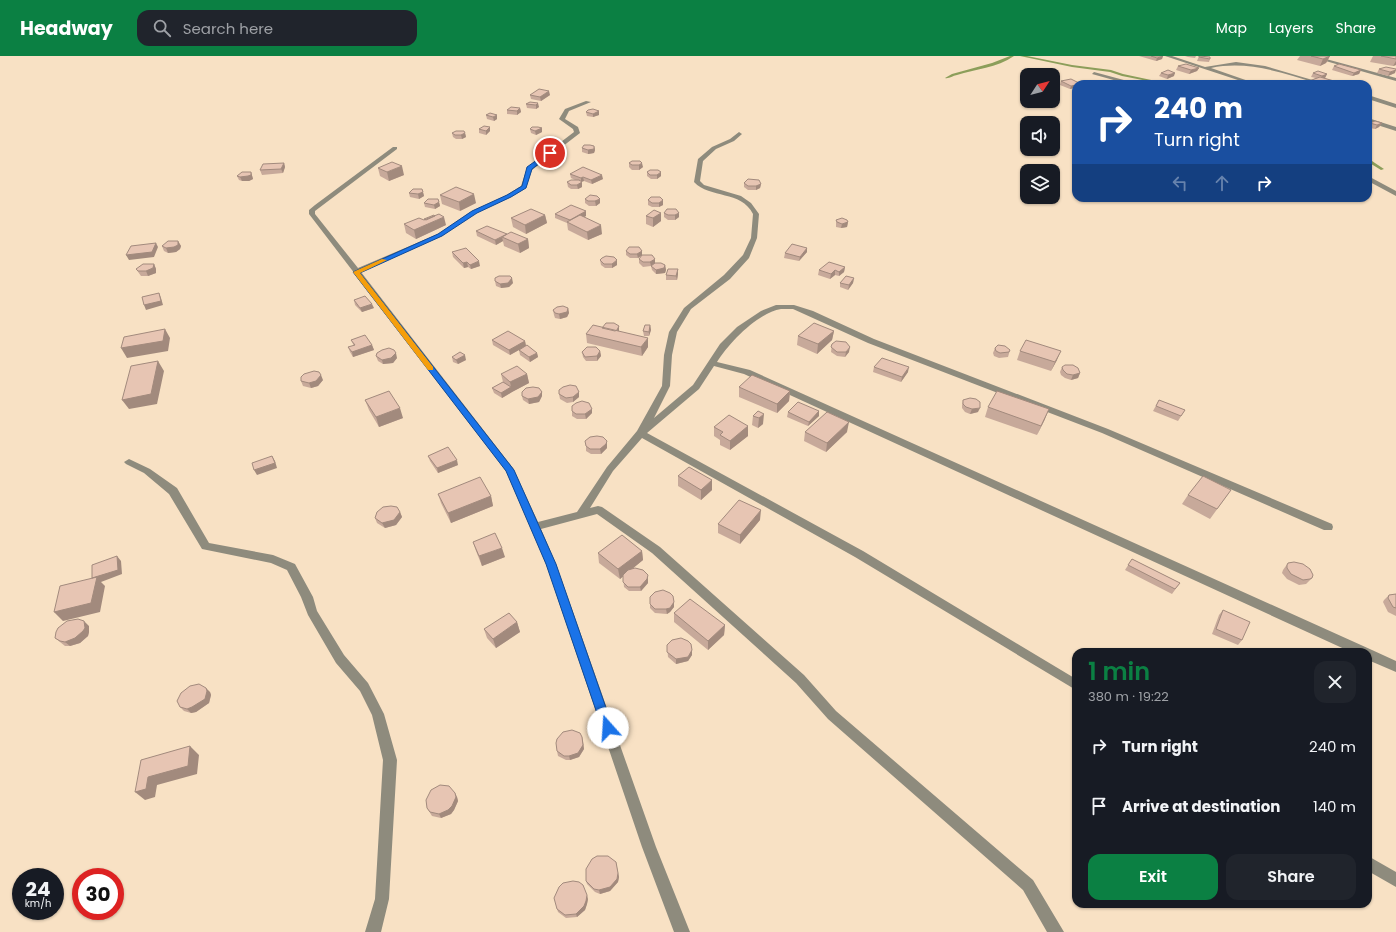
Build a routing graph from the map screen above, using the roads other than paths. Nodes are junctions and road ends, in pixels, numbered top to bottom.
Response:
1 (1167, 56) edge
2 (1310, 56) edge
3 (1206, 68) junction
4 (1094, 73) dead end
5 (1119, 80) edge
6 (1243, 80) edge
7 (1310, 80) edge
8 (1396, 80) edge
9 (1372, 98) edge
10 (588, 102) dead end
11 (1396, 106) edge
12 (1372, 121) edge
13 (1396, 129) edge
14 (739, 134) dead end
15 (396, 148) dead end
16 (1372, 180) edge
17 (1396, 194) edge
18 (356, 272) junction
19 (712, 363) junction
20 (641, 433) junction
21 (129, 462) dead end
22 (580, 515) junction
23 (534, 527) junction
24 (1328, 527) dead end
25 (1354, 648) edge
26 (1372, 656) edge
27 (1396, 667) edge
28 (1072, 683) edge
29 (1372, 865) edge
30 (1396, 880) edge
31 (373, 932) edge
32 (682, 932) edge
33 (1056, 932) edge

1 - 3 street
2 - 8 street
3 - 6 street
3 - 7 street
4 - 5 street
9 - 11 street
10 - 18 street
12 - 13 street
14 - 20 street
15 - 18 street
16 - 17 street
18 - 23 street
19 - 20 street
19 - 24 street
19 - 25 street
20 - 22 street
20 - 28 street
21 - 31 street
22 - 23 street
22 - 33 street
23 - 32 street
26 - 27 street
29 - 30 street

